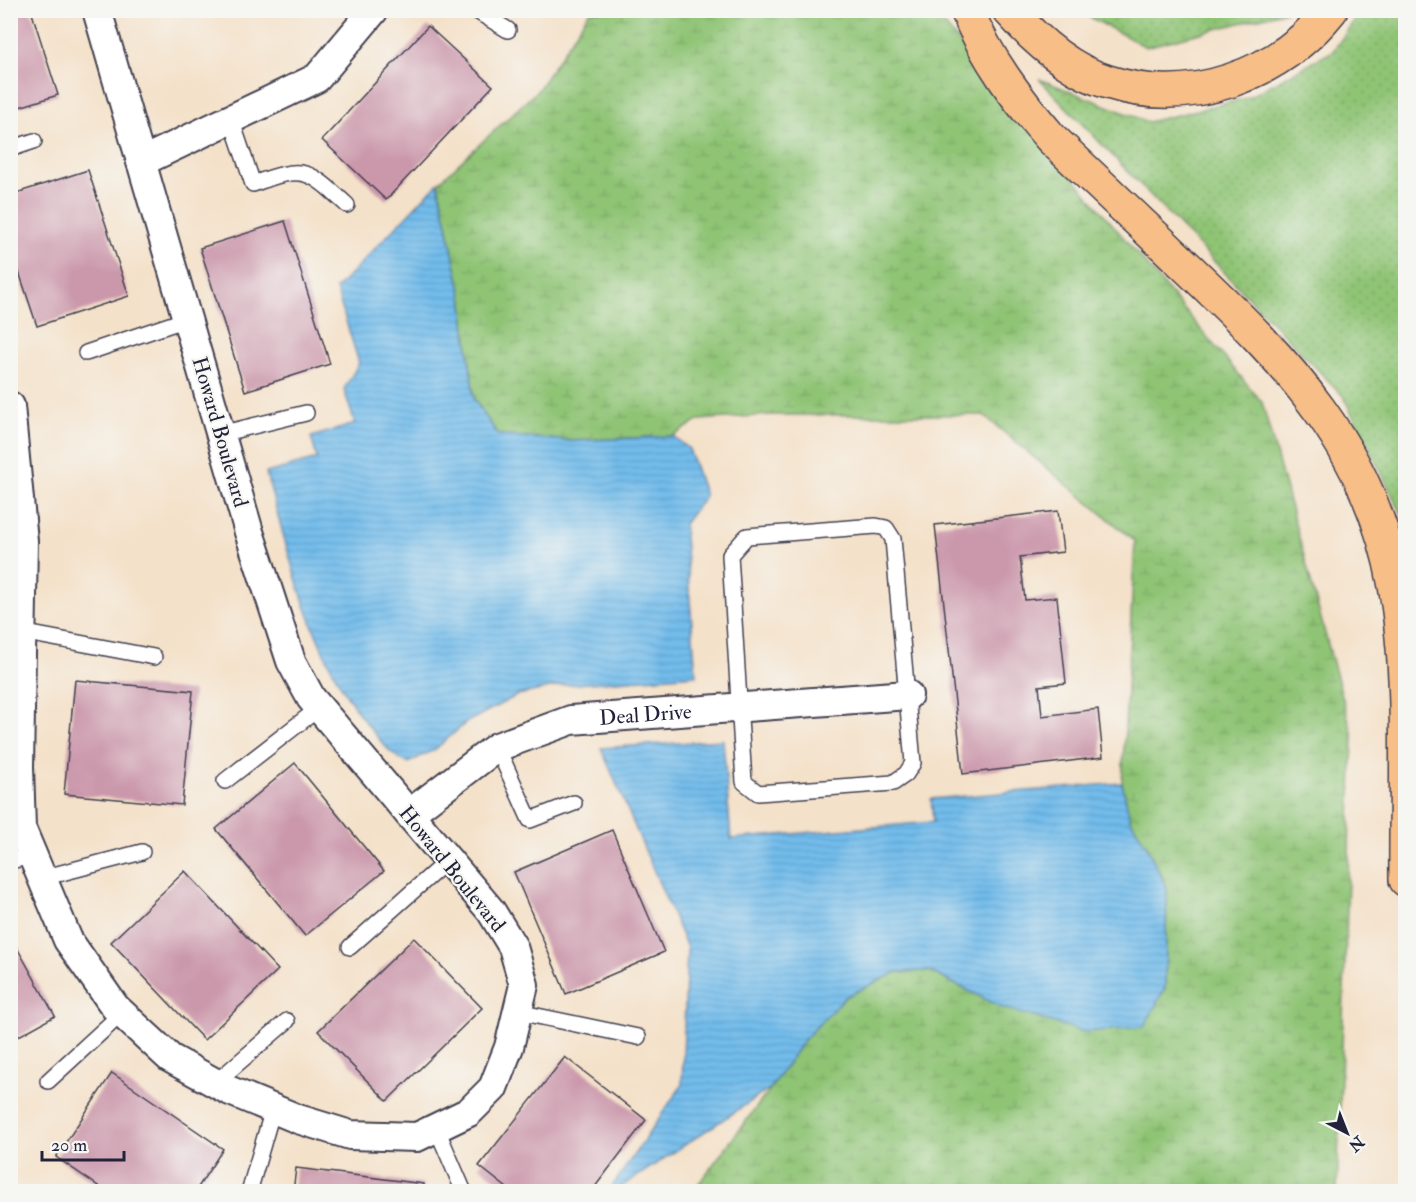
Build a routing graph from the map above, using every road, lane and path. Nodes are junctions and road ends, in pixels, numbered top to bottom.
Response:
1 (97, 10) edge
2 (374, 10) edge
3 (475, 10) edge
4 (967, 10) edge
5 (1009, 10) edge
6 (1331, 10) edge
7 (508, 30) dead end
8 (231, 119) junction
9 (34, 141) dead end
10 (10, 149) edge
11 (141, 162) junction
12 (347, 204) dead end
13 (187, 319) junction
14 (86, 353) dead end
15 (10, 406) edge
16 (306, 413) dead end
17 (220, 434) junction
18 (21, 632) junction
19 (154, 657) dead end
20 (908, 695) junction
21 (319, 708) junction
22 (740, 708) junction
23 (497, 747) junction
24 (225, 781) dead end
25 (574, 803) dead end
26 (409, 814) junction
27 (142, 852) dead end
28 (448, 860) junction
29 (28, 865) edge
30 (1406, 880) edge
31 (350, 947) dead end
32 (518, 1012) junction
33 (122, 1013) junction
34 (287, 1021) dead end
35 (638, 1037) dead end
36 (48, 1081) dead end
37 (215, 1083) junction
38 (273, 1109) junction
39 (436, 1127) junction
40 (249, 1191) edge
41 (464, 1191) edge

1 - 11 street, Howard Boulevard
2 - 8 street
3 - 7 lane
4 - 30 highway
5 - 6 highway
8 - 11 street
8 - 12 lane
9 - 10 lane
11 - 13 street, Howard Boulevard
13 - 14 lane
13 - 17 street, Howard Boulevard
15 - 18 street, Howard Boulevard
16 - 17 lane
17 - 21 street, Howard Boulevard
18 - 19 lane
18 - 29 street, Howard Boulevard
20 - 22 street, Deal Drive
20 - 22 lane
20 - 22 lane
21 - 24 lane
21 - 26 street, Howard Boulevard
22 - 23 street, Deal Drive
23 - 25 lane
23 - 26 street, Deal Drive
26 - 28 street, Howard Boulevard
27 - 29 lane
28 - 31 lane
28 - 32 street, Howard Boulevard
29 - 33 street, Howard Boulevard
32 - 35 lane
32 - 39 street, Howard Boulevard
33 - 36 lane
33 - 37 street, Howard Boulevard
34 - 37 lane
37 - 38 street, Howard Boulevard
38 - 39 street, Howard Boulevard
38 - 40 lane
39 - 41 lane

